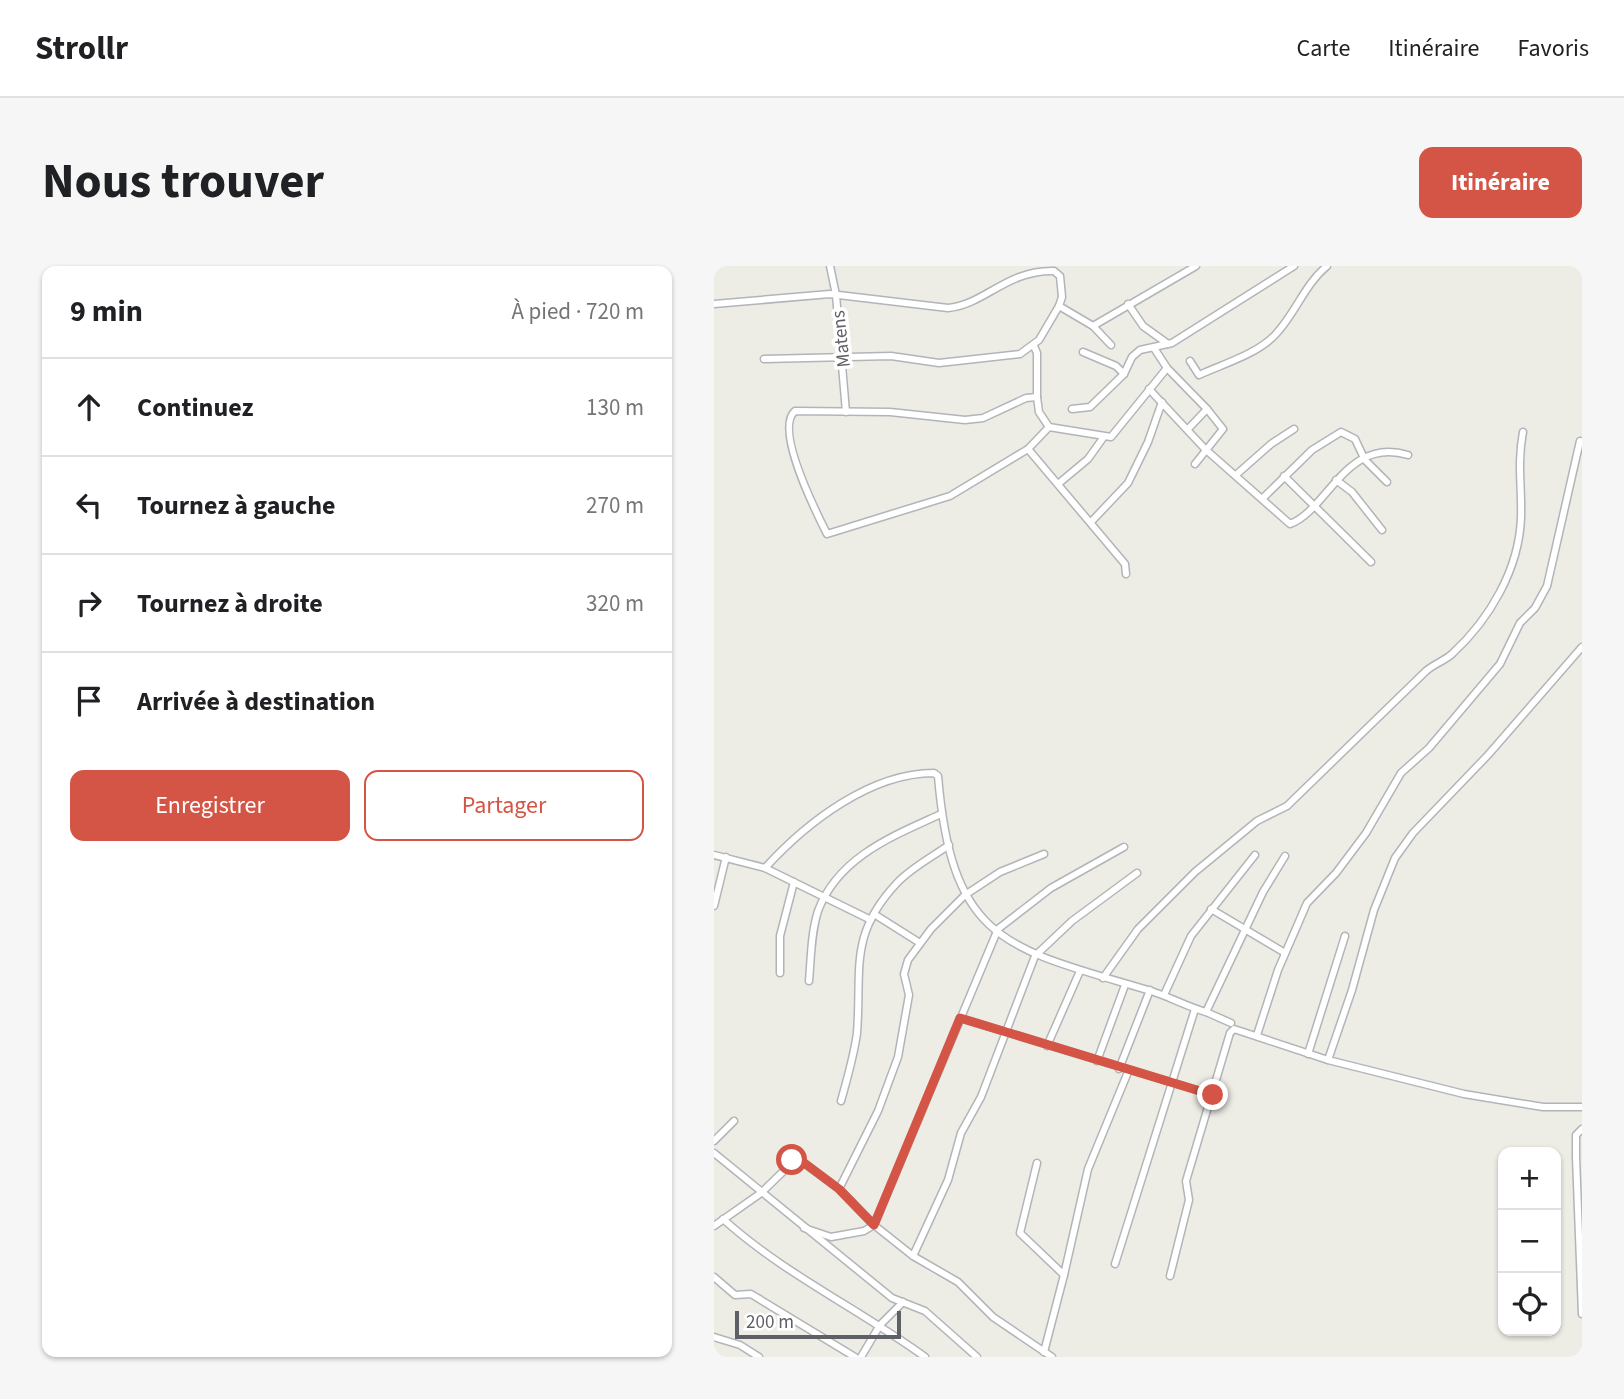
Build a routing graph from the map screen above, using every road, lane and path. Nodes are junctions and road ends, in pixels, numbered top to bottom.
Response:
1 (830, 266) edge
2 (1196, 266) edge
3 (1294, 266) edge
4 (1327, 266) edge
5 (836, 295) junction
6 (1128, 303) junction
7 (714, 304) edge
8 (1059, 306) junction
9 (1093, 326) junction
10 (1168, 344) junction
11 (1111, 345) dead end
12 (1034, 346) junction
13 (1154, 348) junction
14 (1083, 352) dead end
15 (841, 357) junction
16 (764, 359) dead end
17 (1190, 361) dead end
18 (1167, 368) junction
19 (1124, 374) junction
20 (1199, 375) junction
21 (1184, 384) junction
22 (1149, 389) junction
23 (1037, 397) junction
24 (1162, 402) junction
25 (1207, 409) junction
26 (1072, 410) dead end
27 (846, 412) junction
28 (1049, 427) junction
29 (1188, 429) junction
30 (1294, 429) dead end
31 (1523, 432) dead end
32 (1103, 438) junction
33 (1580, 441) dead end
34 (1028, 449) junction
35 (1205, 449) junction
36 (1408, 455) dead end
37 (1364, 460) junction
38 (1195, 464) dead end
39 (1574, 468) junction
40 (1582, 471) edge
41 (1237, 474) junction
42 (1284, 476) junction
43 (1336, 480) junction
44 (1387, 482) dead end
45 (1058, 484) junction
46 (1263, 498) junction
47 (1313, 504) junction
48 (1091, 522) junction
49 (1382, 530) dead end
50 (1371, 562) dead end
51 (1126, 575) dead end
52 (1582, 647) edge
53 (941, 814) junction
54 (949, 845) junction
55 (1124, 847) dead end
56 (1044, 853) dead end
57 (714, 855) edge
58 (1255, 855) dead end
59 (1284, 856) dead end
60 (726, 857) junction
61 (765, 868) junction
62 (1137, 873) dead end
63 (794, 882) junction
64 (965, 895) junction
65 (824, 898) junction
66 (714, 906) edge
67 (1211, 909) junction
68 (872, 917) junction
69 (1245, 932) junction
70 (995, 933) junction
71 (1345, 936) dead end
72 (920, 943) junction
73 (1285, 953) junction
74 (1035, 956) junction
75 (1080, 971) junction
76 (780, 973) dead end
77 (1103, 978) junction
78 (809, 981) dead end
79 (1125, 985) junction
80 (1150, 990) junction
81 (1164, 995) junction
82 (1195, 1009) junction
83 (1206, 1012) junction
84 (960, 1018) junction
85 (1231, 1023) dead end
86 (1003, 1033) junction
87 (1257, 1035) junction
88 (1047, 1046) junction
89 (1308, 1054) junction
90 (1328, 1060) junction
91 (1097, 1061) junction
92 (1119, 1069) junction
93 (1128, 1072) junction
94 (1170, 1082) junction
95 (1213, 1095) junction
96 (841, 1101) dead end
97 (1582, 1107) edge
98 (734, 1121) dead end
99 (1582, 1129) edge
100 (714, 1141) edge
101 (714, 1153) edge
102 (1037, 1163) dead end
103 (839, 1189) junction
104 (761, 1193) junction
105 (723, 1219) junction
106 (874, 1225) junction
107 (714, 1226) edge
108 (804, 1228) junction
109 (913, 1256) junction
110 (1115, 1264) dead end
111 (1064, 1275) junction
112 (1170, 1276) dead end
113 (714, 1277) edge
114 (903, 1302) junction
115 (1582, 1314) edge
116 (880, 1325) junction
117 (714, 1337) edge
118 (1044, 1352) junction
119 (759, 1357) edge
120 (855, 1357) edge
121 (861, 1357) edge
122 (925, 1357) edge
123 (977, 1357) edge
124 (1052, 1357) edge

1 - 5 street, Matens
2 - 6 street
3 - 10 street
4 - 20 street
5 - 7 street
5 - 8 street
5 - 15 street, Matens
6 - 9 street
6 - 10 street
8 - 9 street
8 - 12 street
9 - 11 street
10 - 13 street
12 - 15 street
12 - 23 street
13 - 18 street
13 - 19 street
14 - 19 street
15 - 16 street
15 - 27 street, Matens
17 - 20 street
18 - 21 street
18 - 22 street
19 - 26 street
20 - 21 street
21 - 25 street
22 - 24 street
22 - 32 street
23 - 27 street
23 - 28 street
24 - 29 street
24 - 48 street
25 - 29 street
25 - 35 street
27 - 34 street
28 - 32 street
28 - 34 street
29 - 35 street
30 - 41 street
31 - 77 street
32 - 45 street
33 - 39 street
34 - 45 street
35 - 38 street
35 - 41 street
36 - 37 street
37 - 42 street
37 - 43 street
37 - 44 street
39 - 40 street
39 - 73 street
41 - 46 street
42 - 46 street
42 - 47 street
43 - 47 street
43 - 49 street
45 - 48 street
46 - 47 street
47 - 50 street
48 - 51 street
52 - 90 street
53 - 54 street
53 - 61 street
53 - 65 street
54 - 64 street
54 - 68 street
55 - 70 street
56 - 64 street
57 - 60 street
58 - 67 street
59 - 69 street
60 - 61 street
60 - 66 street
61 - 63 street
62 - 74 street
63 - 65 street
63 - 76 street
64 - 70 street
64 - 72 street
65 - 68 street
65 - 78 street
67 - 69 street
67 - 81 street
68 - 72 street
68 - 96 street
69 - 73 street
69 - 83 street
70 - 74 street
70 - 84 street
71 - 89 street
72 - 103 street
73 - 87 street
74 - 75 street
74 - 86 street
75 - 77 street
75 - 88 street
77 - 79 street
79 - 80 street
79 - 91 street
80 - 81 street
80 - 92 street
81 - 82 street
82 - 83 street
82 - 94 street
83 - 85 street
84 - 86 street
84 - 106 street
86 - 88 street
86 - 109 street
87 - 89 street
87 - 95 street
88 - 91 street
89 - 90 street
90 - 97 street
91 - 92 street
92 - 93 street
93 - 94 street
93 - 111 street
94 - 95 street
94 - 110 street
95 - 112 street
98 - 100 street
99 - 115 street
101 - 104 street
102 - 111 street
103 - 104 street
103 - 106 street
104 - 105 street
104 - 108 street
105 - 107 street
105 - 116 street
106 - 108 street
106 - 109 street
108 - 114 street
109 - 118 street
111 - 118 street
113 - 120 street
114 - 116 street
114 - 123 street
116 - 121 street
116 - 122 street
117 - 119 street
118 - 124 street

